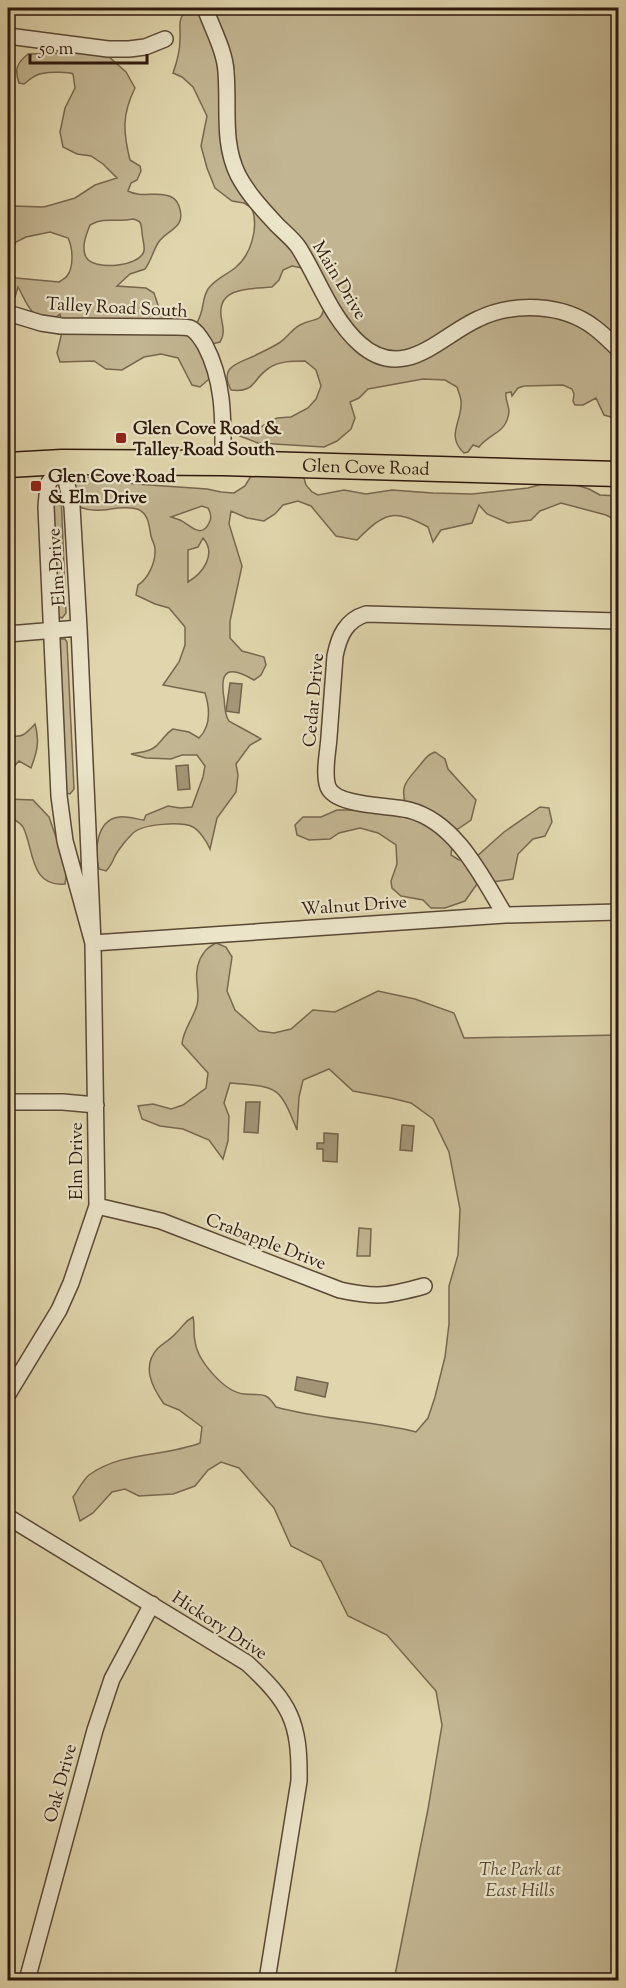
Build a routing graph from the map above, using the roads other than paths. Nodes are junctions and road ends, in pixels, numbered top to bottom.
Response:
1 (205, 8) edge
2 (8, 22) edge
3 (8, 37) edge
4 (165, 39) dead end
5 (8, 313) edge
6 (618, 349) edge
7 (62, 462) junction
8 (223, 463) junction
9 (8, 465) edge
10 (618, 474) edge
11 (618, 621) edge
12 (80, 628) junction
13 (51, 630) junction
14 (8, 633) edge
15 (618, 912) edge
16 (506, 915) junction
17 (93, 943) junction
18 (8, 1102) edge
19 (96, 1105) junction
20 (97, 1206) junction
21 (424, 1286) dead end
22 (8, 1394) edge
23 (8, 1517) edge
24 (152, 1604) junction
25 (27, 1980) edge
26 (267, 1980) edge

1 - 6 street, Main Drive
2 - 3 street
3 - 4 street
5 - 8 street, Talley Road South
7 - 8 main road, Glen Cove Road
7 - 9 main road, Glen Cove Road
7 - 12 street, Elm Drive
7 - 13 street, Elm Drive
8 - 10 main road, Glen Cove Road
11 - 16 street, Cedar Drive
12 - 13 street
12 - 17 street, Elm Drive
13 - 14 street
13 - 17 street, Elm Drive
15 - 16 street, Walnut Drive
16 - 17 street, Walnut Drive
17 - 19 street, Elm Drive
18 - 19 street
19 - 20 street, Elm Drive
20 - 21 street, Crabapple Drive
20 - 22 street, Elm Drive
23 - 24 street, Hickory Drive
24 - 25 street, Oak Drive
24 - 26 street, Hickory Drive

